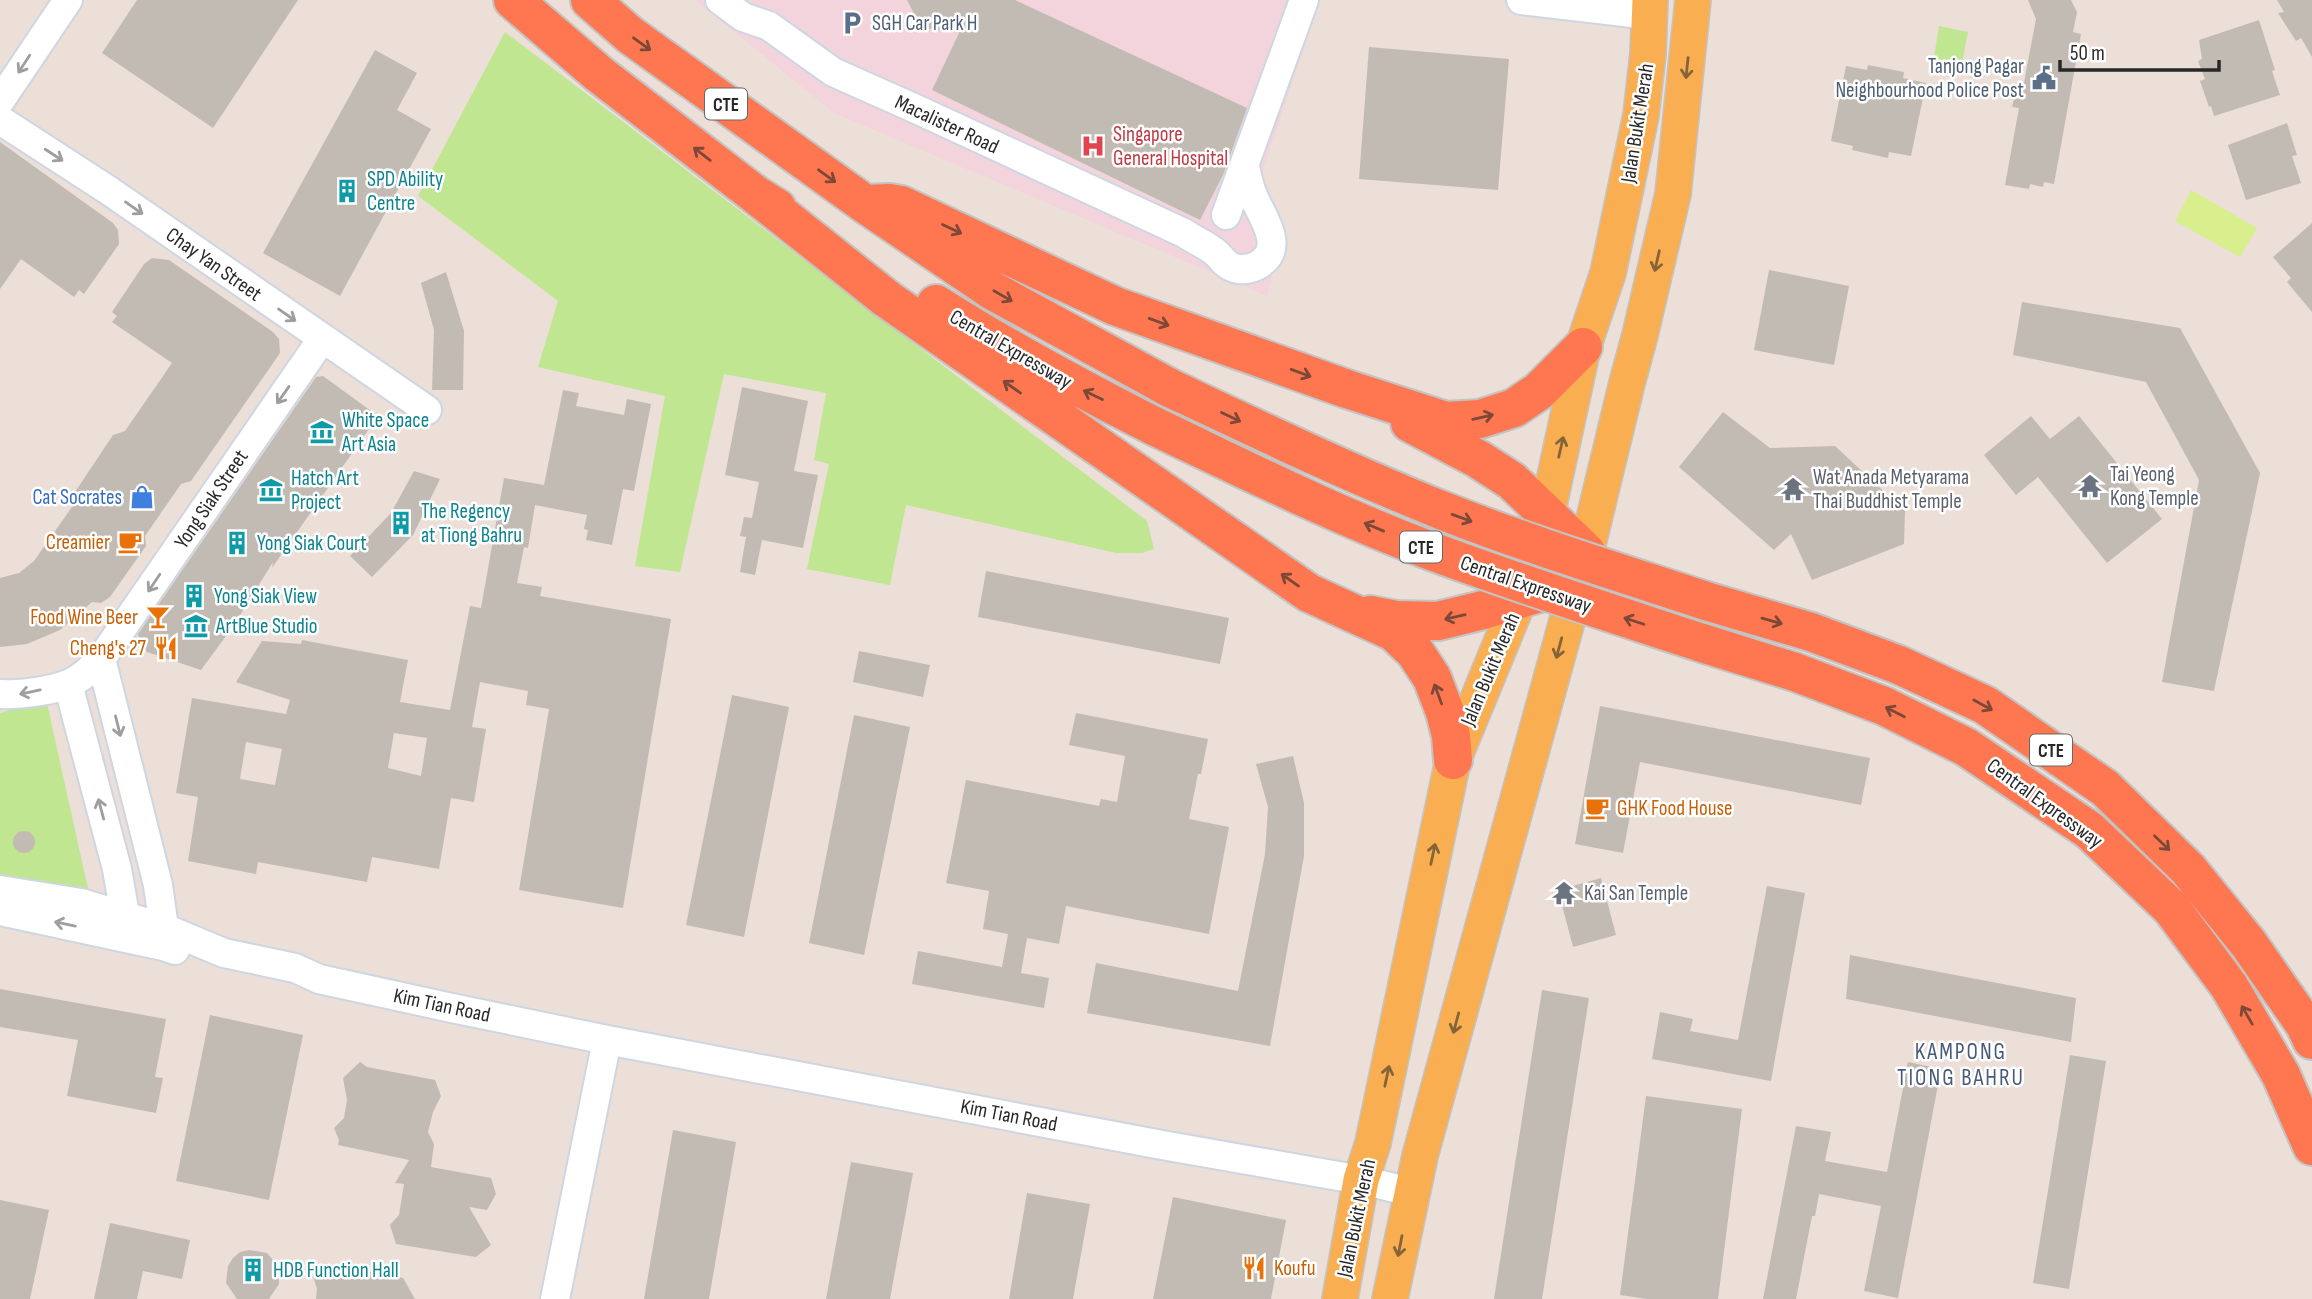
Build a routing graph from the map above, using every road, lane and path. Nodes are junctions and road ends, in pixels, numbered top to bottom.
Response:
1 (68, 0) edge
2 (513, 0) edge
3 (590, 0) edge
4 (720, 0) edge
5 (1304, 0) edge
6 (1521, 0) edge
7 (1693, 0) edge
8 (1650, 11) edge
9 (0, 101) edge
10 (0, 120) edge
11 (1245, 167) junction
12 (756, 195) junction
13 (865, 204) junction
14 (1222, 219) junction
15 (1264, 219) junction
16 (1184, 233) junction
17 (1216, 253) junction
18 (322, 339) junction
19 (1583, 347) junction
20 (1347, 389) junction
21 (427, 411) dead end
22 (1547, 514) junction
23 (1582, 567) junction
24 (1520, 597) junction
25 (1350, 612) junction
26 (101, 659) junction
27 (68, 684) junction
28 (0, 694) edge
29 (1453, 760) junction
30 (117, 869) junction
31 (0, 890) edge
32 (81, 903) junction
33 (0, 911) edge
34 (127, 926) junction
35 (164, 937) junction
36 (2308, 1033) edge
37 (607, 1040) junction
38 (2312, 1146) edge
39 (1361, 1180) junction
40 (1411, 1192) junction
41 (555, 1299) edge
42 (1340, 1299) edge
43 (1390, 1299) edge

1 -> 9 street
12 -> 2 highway, Central Expressway / CTE
3 -> 13 highway, Central Expressway / CTE
4 - 16 street, Macalister Road
5 - 11 street
6 - 8 street
7 -> 23 main road, Jalan Bukit Merah
8 - 19 main road, Jalan Bukit Merah
10 -> 18 street, Chay Yan Street
11 - 14 street
11 - 15 street, Macalister Road
25 -> 12 highway
38 -> 12 highway, Central Expressway / CTE, bridge
13 -> 20 highway
13 -> 36 highway, Central Expressway / CTE, bridge
14 - 15 street
14 - 16 street
14 - 17 street
15 - 17 street, Macalister Road
16 - 17 street, Macalister Road
18 - 21 street, Chay Yan Street
18 -> 26 street, Yong Siak Street
20 -> 19 highway
22 -> 19 main road, Jalan Bukit Merah
20 - 22 highway
22 - 23 highway
22 - 24 main road, Jalan Bukit Merah
23 - 24 highway
23 -> 40 main road, Jalan Bukit Merah
24 -> 25 highway
24 - 29 main road, Jalan Bukit Merah
29 -> 25 highway
26 - 27 street, Yong Siak Street
26 -> 35 street
27 -> 28 street
30 -> 27 street
39 -> 29 main road, Jalan Bukit Merah
30 - 32 street
30 - 34 street
31 - 32 street, Kim Tian Road
32 - 34 street, Kim Tian Road
34 -> 33 street, Kim Tian Road
34 - 35 street, Kim Tian Road
35 - 37 street, Kim Tian Road
37 - 39 street, Kim Tian Road
37 - 41 street
39 - 40 street, Kim Tian Road
39 - 42 main road, Jalan Bukit Merah
40 -> 43 main road, Jalan Bukit Merah

